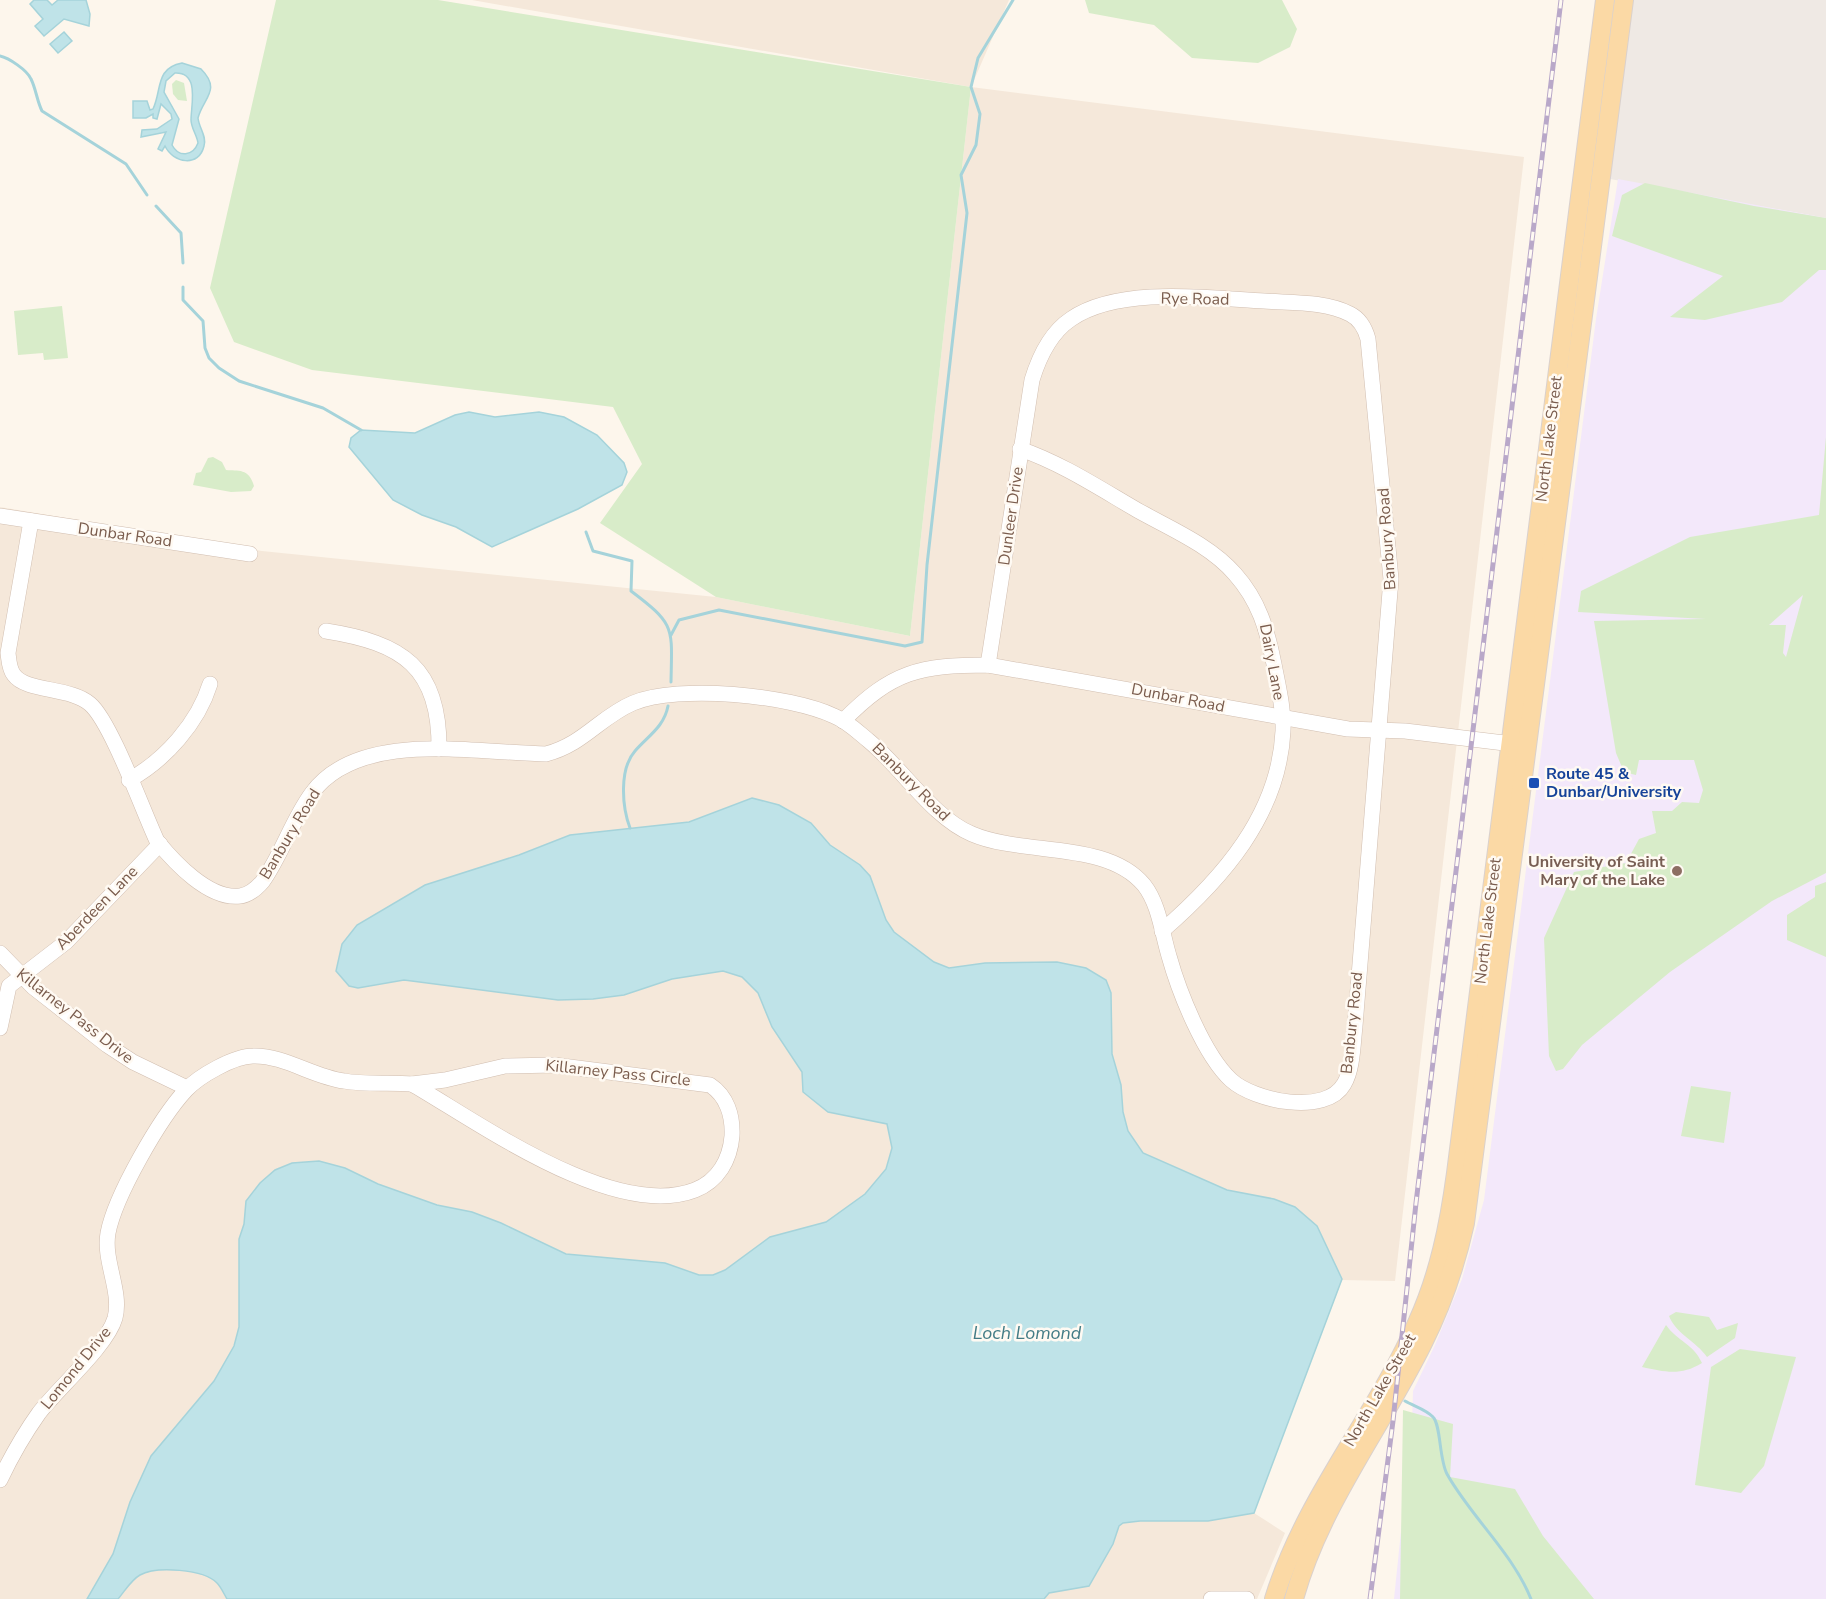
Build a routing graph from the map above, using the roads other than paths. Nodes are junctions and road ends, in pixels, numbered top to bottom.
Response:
1 (1605, 0) edge
2 (1624, 0) edge
3 (1588, 208) junction
4 (1368, 339) joint
5 (1036, 368) joint
6 (1020, 449) junction
7 (0, 516) edge
8 (31, 521) junction
9 (250, 554) dead end
10 (326, 631) dead end
11 (988, 665) junction
12 (210, 684) dead end
13 (1282, 718) junction
14 (843, 721) junction
15 (1378, 730) junction
16 (1520, 745) junction
17 (439, 749) junction
18 (129, 780) junction
19 (160, 844) junction
20 (1162, 931) junction
21 (0, 953) edge
22 (21, 976) junction
23 (0, 1028) edge
24 (412, 1084) junction
25 (187, 1088) junction
26 (0, 1480) edge
27 (1210, 1599) edge
28 (1247, 1599) edge
29 (1274, 1599) edge
30 (1294, 1599) edge

1 - 3 main road
2 - 3 main road
3 - 16 main road, North Lake Street
4 - 5 street, Rye Road
4 - 15 street, Banbury Road
5 - 6 street, Dunleer Drive
6 - 11 street, Dunleer Drive
6 - 13 street, Dairy Lane
7 - 8 street, Dunbar Road
8 - 9 street, Dunbar Road
8 - 18 street, Banbury Road
10 - 17 street
11 - 13 street, Dunbar Road
11 - 14 street, Dunbar Road
12 - 18 street
13 - 15 street, Dunbar Road
13 - 20 street, Dairy Lane
14 - 17 street, Banbury Road
14 - 20 street, Banbury Road
15 - 16 street, Dunbar Road
15 - 20 street, Banbury Road
16 - 29 main road, North Lake Street
16 - 30 main road, North Lake Street
17 - 19 street, Banbury Road
18 - 19 street, Banbury Road
19 - 22 street, Aberdeen Lane
21 - 22 street, Killarney Pass Drive
22 - 23 street, Aberdeen Lane
22 - 25 street, Killarney Pass Drive
24 - 24 street, Killarney Pass Circle
24 - 25 street, Killarney Pass Circle
25 - 26 street, Lomond Drive
27 - 28 street

